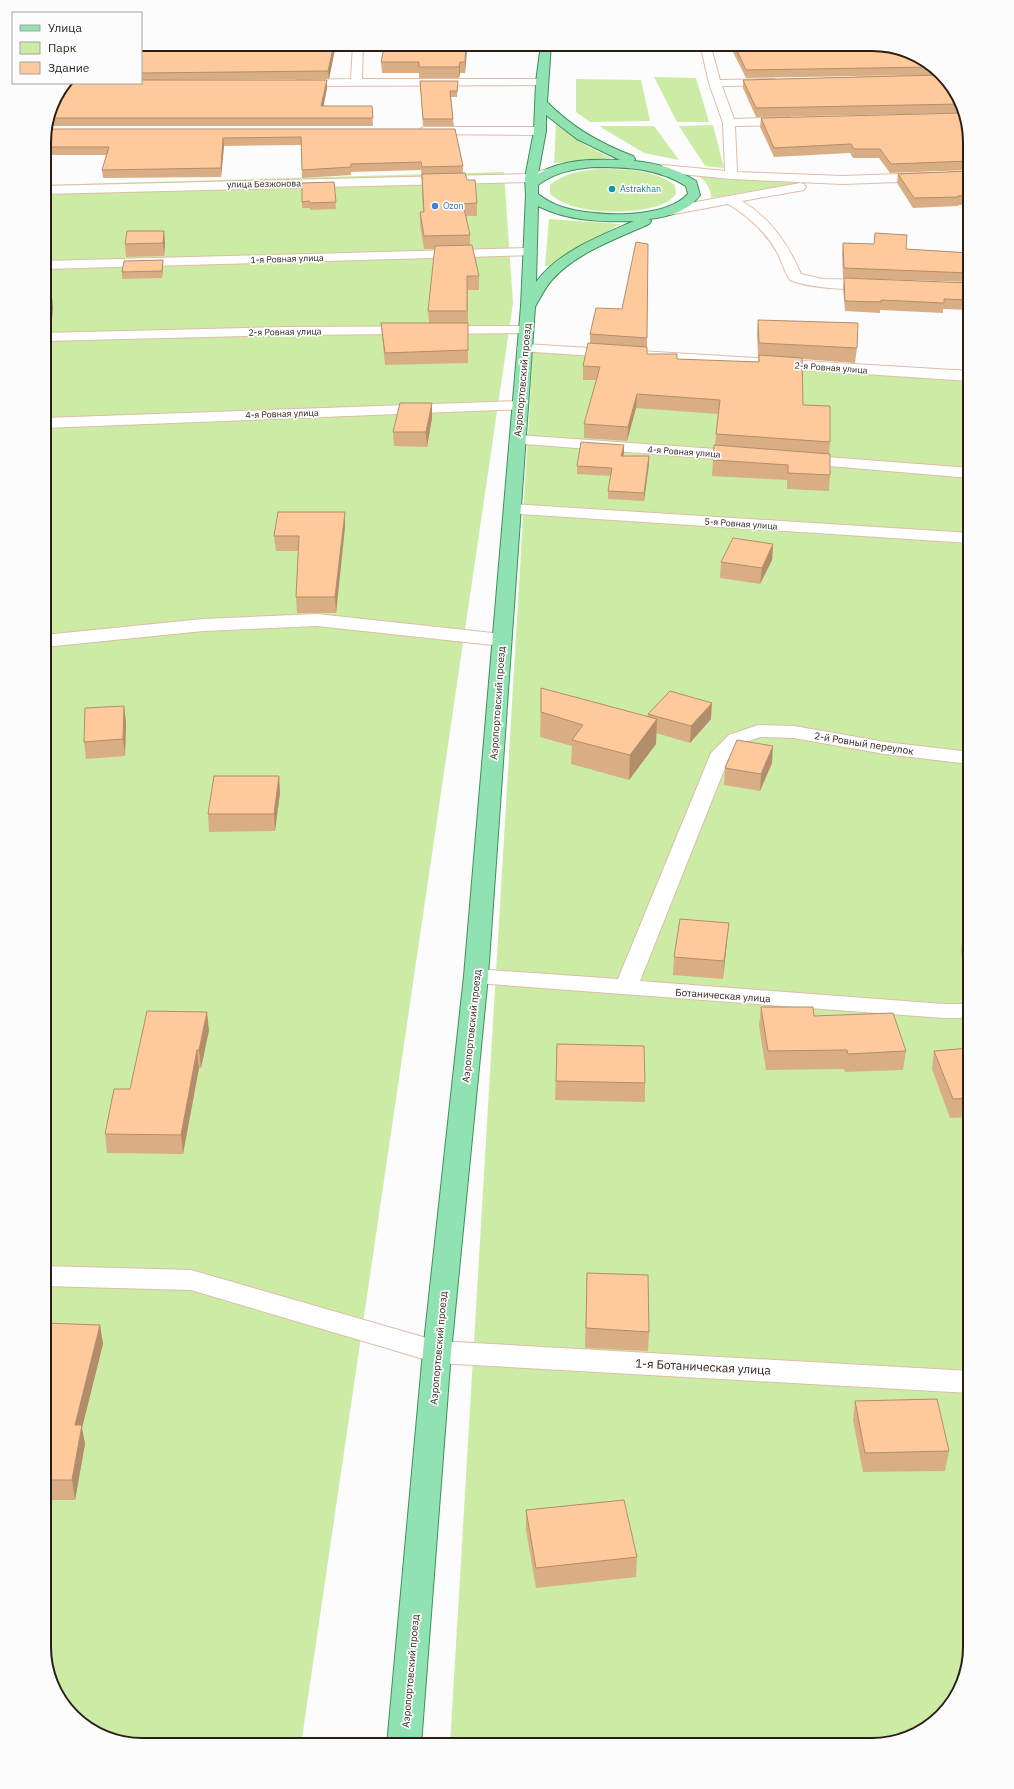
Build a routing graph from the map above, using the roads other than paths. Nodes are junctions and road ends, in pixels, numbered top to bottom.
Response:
1 (358, 51) edge
2 (545, 51) edge
3 (707, 51) edge
4 (542, 82) junction
5 (786, 82) edge
6 (356, 83) junction
7 (715, 83) junction
8 (285, 84) edge
9 (541, 102) junction
10 (800, 121) edge
11 (729, 123) junction
12 (540, 130) junction
13 (412, 131) edge
14 (659, 168) junction
15 (731, 175) junction
16 (938, 176) edge
17 (843, 180) junction
18 (532, 185) junction
19 (51, 190) edge
20 (729, 199) junction
21 (665, 212) junction
22 (530, 252) junction
23 (51, 265) edge
24 (883, 285) edge
25 (528, 306) junction
26 (51, 337) edge
27 (525, 339) junction
28 (963, 375) edge
29 (520, 406) junction
30 (51, 423) edge
31 (518, 440) junction
32 (756, 457) edge
33 (788, 459) edge
34 (963, 472) edge
35 (512, 509) junction
36 (963, 538) edge
37 (502, 640) junction
38 (51, 643) edge
39 (963, 757) edge
40 (476, 976) junction
41 (626, 988) junction
42 (963, 1011) edge
43 (51, 1276) edge
44 (437, 1352) junction
45 (963, 1382) edge
46 (405, 1738) edge

1 - 6 street
2 - 4 main road
3 - 7 street
4 - 6 street
4 - 9 main road
5 - 7 street
6 - 8 street
7 - 11 street
9 - 12 main road, Аэропортовский проезд
9 - 14 main road
10 - 11 street
11 - 15 street
12 - 13 street
12 - 18 main road, Аэропортовский проезд
14 - 15 street
14 - 18 main road
14 - 21 main road
15 - 17 street
16 - 17 street
17 - 20 street
18 - 19 street, улица Безжонова
18 - 21 main road
18 - 22 main road, Аэропортовский проезд
20 - 21 street
20 - 24 street
21 - 25 main road
22 - 23 street, 1-я Ровная улица
22 - 25 main road, Аэропортовский проезд
25 - 27 main road, Аэропортовский проезд
26 - 27 street, 2-я Ровная улица
27 - 28 street, 2-я Ровная улица
27 - 29 main road, Аэропортовский проезд
29 - 30 street, 4-я Ровная улица
29 - 31 main road, Аэропортовский проезд
31 - 32 street, 4-я Ровная улица
31 - 35 main road, Аэропортовский проезд
33 - 34 street
35 - 36 street, 5-я Ровная улица
35 - 37 main road, Аэропортовский проезд
37 - 38 street
37 - 40 main road, Аэропортовский проезд
39 - 41 street, 2-й Ровный переулок
40 - 41 street, Ботаническая улица
40 - 44 main road, Аэропортовский проезд
41 - 42 street, Ботаническая улица
43 - 44 street, 1-я Ботаническая улица
44 - 45 street, 1-я Ботаническая улица
44 - 46 main road, Аэропортовский проезд

